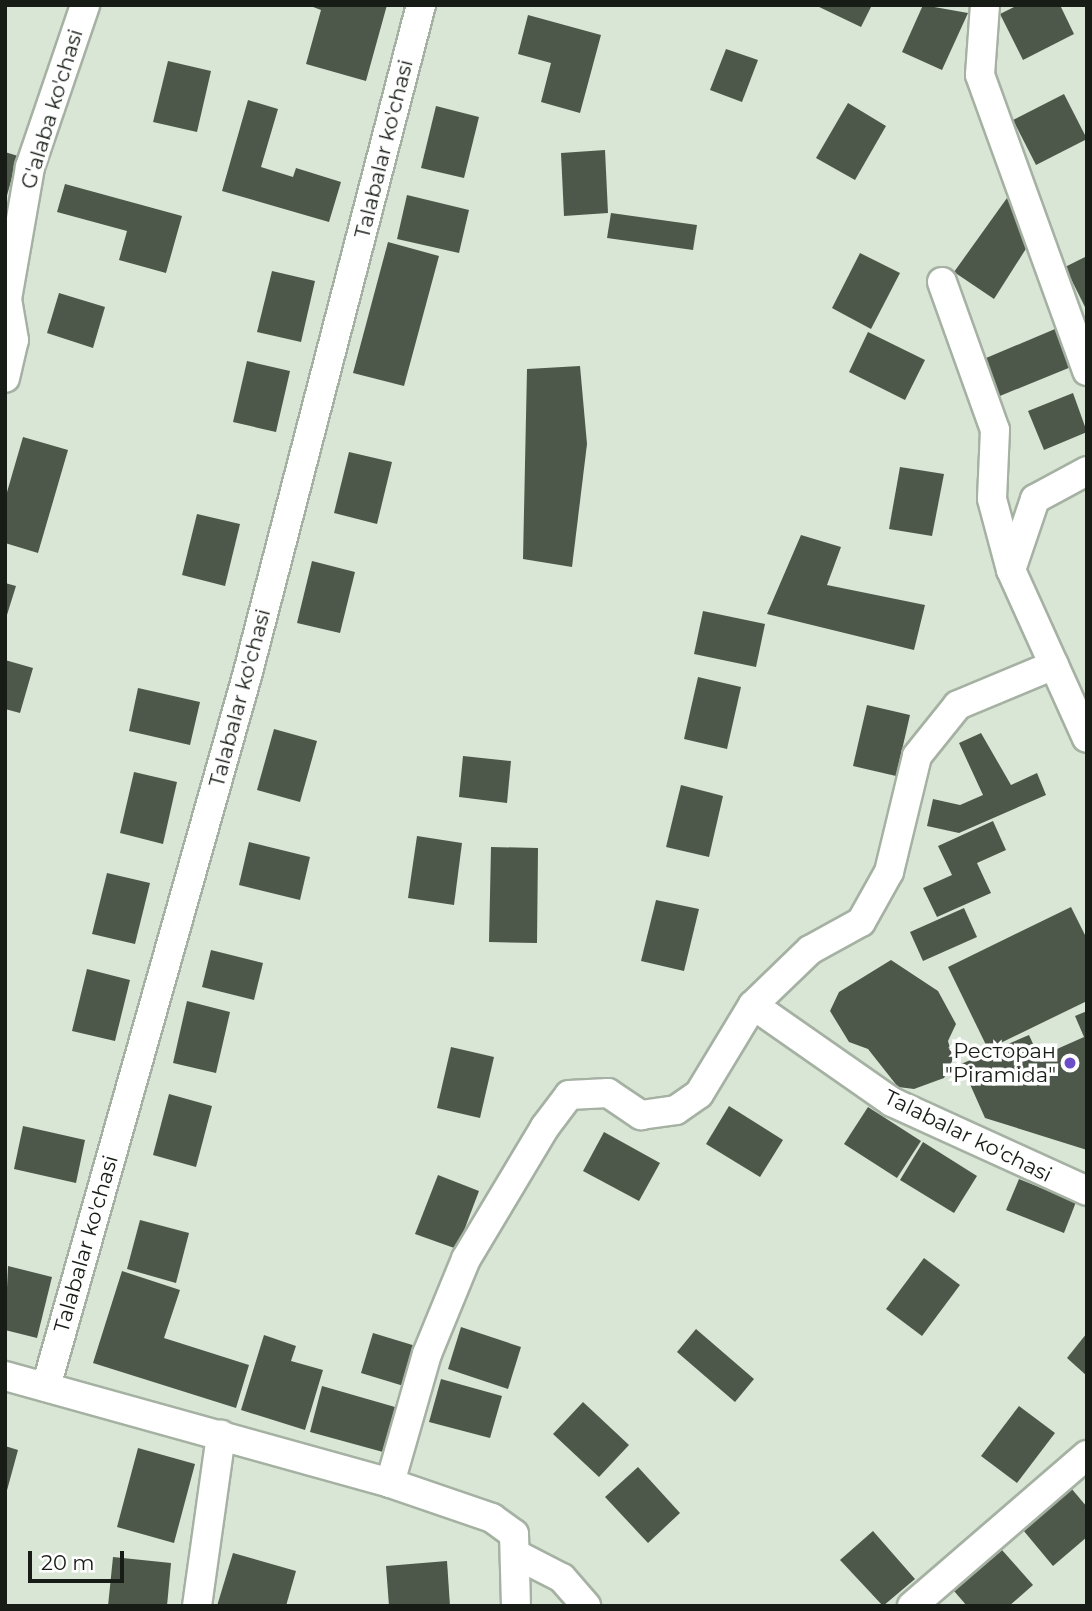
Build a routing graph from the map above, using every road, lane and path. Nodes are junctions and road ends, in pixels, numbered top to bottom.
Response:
1 (85, 5) edge
2 (250, 5) edge
3 (261, 5) edge
4 (421, 5) edge
5 (985, 5) edge
6 (942, 282) dead end
7 (1087, 371) edge
8 (5, 378) edge
9 (1087, 471) edge
10 (1011, 570) junction
11 (1054, 665) junction
12 (1087, 738) edge
13 (753, 1005) junction
14 (1087, 1191) edge
15 (5, 1376) edge
16 (46, 1387) junction
17 (221, 1435) junction
18 (1087, 1455) edge
19 (390, 1483) junction
20 (519, 1556) junction
21 (197, 1606) edge
22 (516, 1606) edge
23 (586, 1606) edge
24 (912, 1606) edge

1 - 8 street, G'alaba ko'chasi
2 - 3 path
4 - 16 street, Talabalar ko'chasi
5 - 7 street
6 - 10 street
9 - 10 street
10 - 11 street
11 - 12 street
11 - 13 street
13 - 14 street, Talabalar ko'chasi
13 - 19 street
15 - 16 street
16 - 17 street
17 - 19 street
17 - 21 street
18 - 24 street
19 - 20 street
20 - 22 street
20 - 23 street

